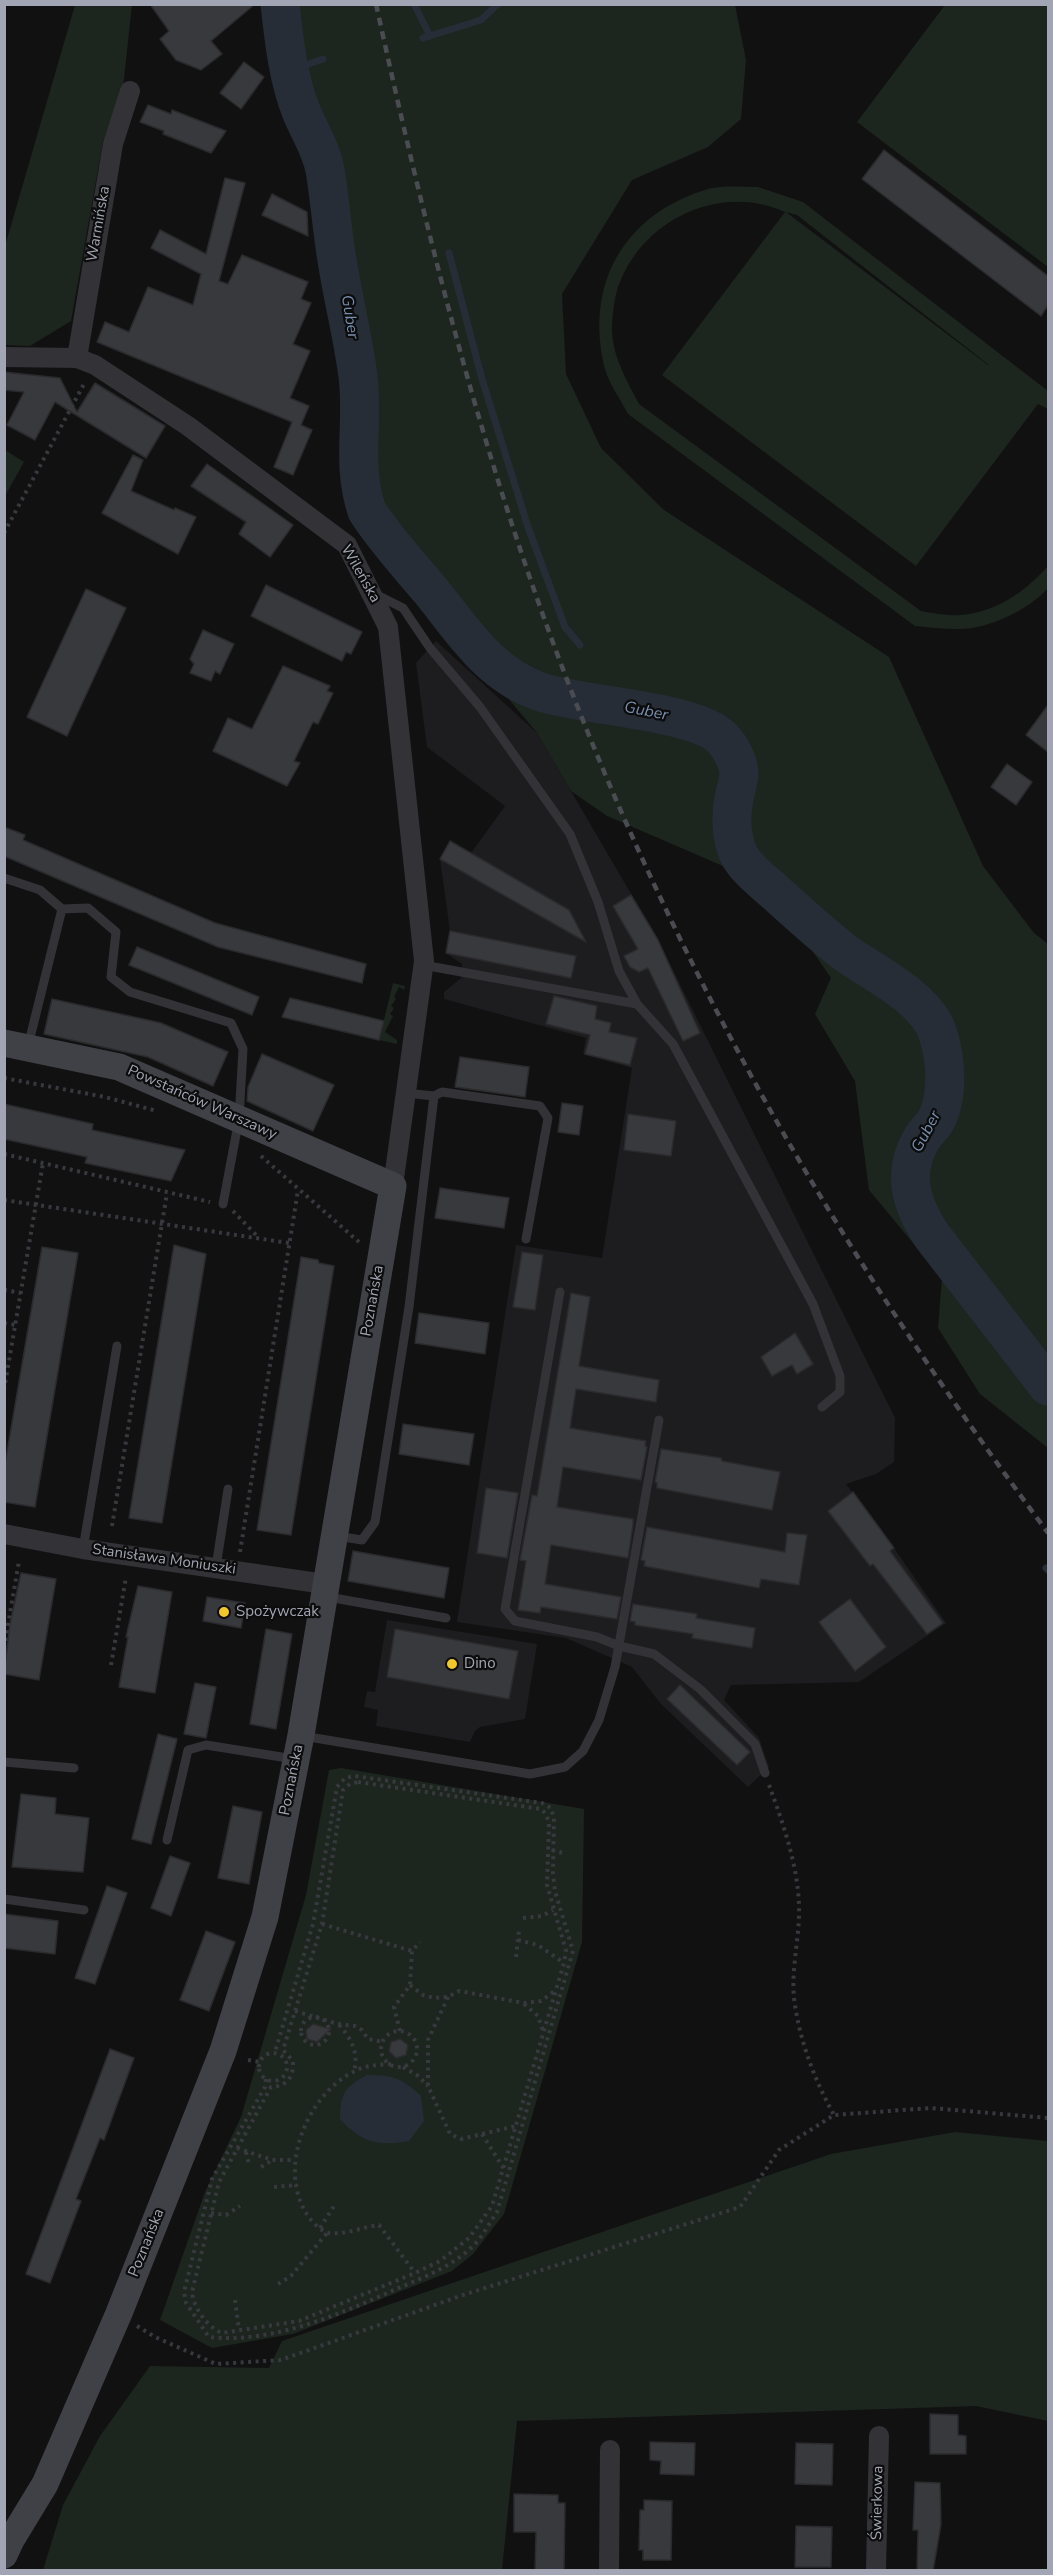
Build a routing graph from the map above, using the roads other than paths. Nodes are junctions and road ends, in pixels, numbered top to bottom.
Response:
1 (130, 92) dead end
2 (4, 357) edge
3 (86, 361) junction
4 (373, 593) junction
5 (4, 878) edge
6 (62, 909) junction
7 (424, 963) junction
8 (637, 1004) junction
9 (16, 1046) edge
10 (405, 1093) junction
11 (434, 1096) junction
12 (237, 1128) junction
13 (393, 1186) junction
14 (223, 1204) dead end
15 (526, 1239) dead end
16 (560, 1292) dead end
17 (117, 1346) dead end
18 (822, 1407) dead end
19 (659, 1420) dead end
20 (228, 1489) dead end
21 (4, 1534) edge
22 (333, 1536) junction
23 (83, 1549) junction
24 (216, 1567) junction
25 (324, 1590) junction
26 (447, 1618) dead end
27 (619, 1646) junction
28 (298, 1747) junction
29 (4, 1762) edge
30 (74, 1768) dead end
31 (765, 1773) road end
32 (166, 1840) dead end
33 (4, 1899) edge
34 (84, 1910) dead end
35 (879, 2436) dead end
36 (610, 2450) dead end
37 (7, 2540) edge
38 (609, 2571) edge
39 (876, 2571) edge

1 - 3 street, Warmińska
2 - 3 street
3 - 4 street, Wileńska
4 - 7 street, Wileńska
4 - 8 lane
5 - 6 lane
6 - 9 lane
6 - 12 lane
7 - 8 lane
7 - 10 street, Poznańska
8 - 18 lane
9 - 12 street, Powstańców Warszawy
10 - 11 lane
10 - 13 street, Poznańska
11 - 15 lane
11 - 22 lane
12 - 13 street, Powstańców Warszawy
12 - 14 lane
13 - 22 street, Poznańska
16 - 27 lane
17 - 23 lane
19 - 27 lane
20 - 24 lane
21 - 23 street, Stanisława Moniuszki
22 - 25 street, Poznańska
23 - 24 street, Stanisława Moniuszki
24 - 25 street, Stanisława Moniuszki
25 - 26 lane
25 - 28 street, Poznańska
27 - 28 lane
27 - 31 lane
28 - 32 lane
28 - 37 street, Poznańska
29 - 30 lane
33 - 34 lane
35 - 39 street, Świerkowa
36 - 38 street

